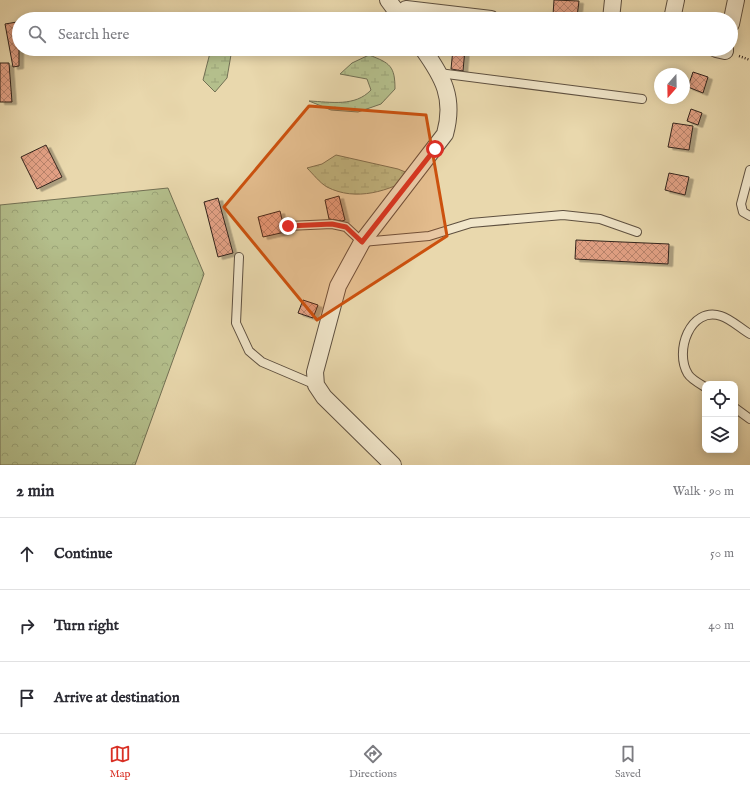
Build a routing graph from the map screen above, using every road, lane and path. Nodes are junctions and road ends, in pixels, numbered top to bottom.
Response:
1 (388, 0) edge
2 (613, 0) edge
3 (676, 0) edge
4 (736, 0) edge
5 (397, 12) edge
6 (404, 12) edge
7 (432, 12) edge
8 (612, 12) edge
9 (673, 12) edge
10 (734, 12) edge
11 (428, 56) edge
12 (440, 73) junction
13 (642, 99) dead end
14 (750, 170) edge
15 (750, 216) edge
16 (288, 226) dead end
17 (636, 232) dead end
18 (362, 242) junction
19 (239, 257) dead end
20 (750, 334) edge
21 (316, 385) junction
22 (702, 385) edge
23 (738, 410) edge
24 (750, 419) edge
25 (393, 465) edge

1 - 5 street
2 - 8 street
3 - 9 street
4 - 10 street
6 - 7 street
11 - 12 street
12 - 13 lane
12 - 18 street
14 - 15 lane
16 - 18 lane
17 - 18 lane
18 - 21 street
19 - 21 lane
20 - 22 lane
21 - 25 street
23 - 24 lane

